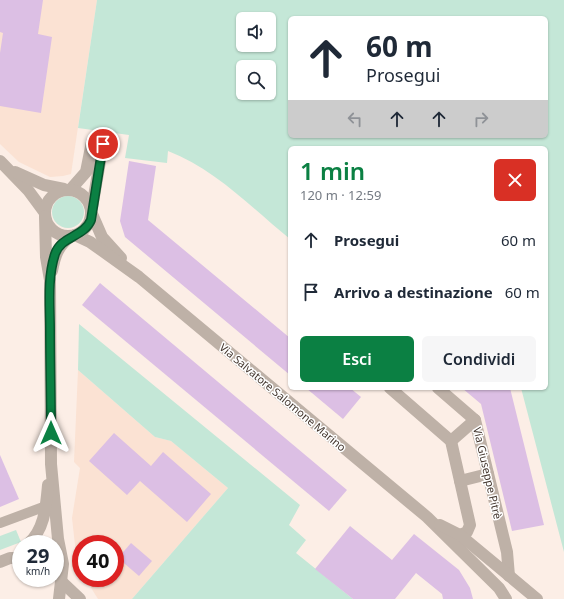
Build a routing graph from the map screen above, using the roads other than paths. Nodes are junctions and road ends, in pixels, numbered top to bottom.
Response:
1 (3, 164) edge
2 (68, 189) junction
3 (92, 211) junction
4 (45, 215) junction
5 (73, 236) junction
6 (139, 277) junction
7 (50, 280) junction
8 (392, 390) edge
9 (440, 390) edge
10 (475, 420) junction
11 (451, 441) junction
12 (51, 464) junction
13 (488, 474) junction
14 (460, 480) junction
15 (46, 506) junction
16 (427, 517) junction
17 (0, 523) edge
18 (36, 535) edge
19 (58, 535) edge
20 (460, 535) junction
21 (509, 576) junction
22 (64, 584) edge
23 (58, 587) edge
24 (59, 599) edge
25 (80, 599) edge
26 (506, 599) edge
27 (537, 599) edge

1 - 2 street
1 - 4 street
2 - 3 street
2 - 3 street
2 - 4 street
3 - 5 street
3 - 6 street
4 - 5 street
4 - 7 street
5 - 6 street
5 - 7 street
6 - 16 street, Via Salvatore Salomone Marino
7 - 12 street
8 - 11 street
9 - 10 street, Via Giuseppe Pitrè
10 - 11 street
10 - 13 street, Via Giuseppe Pitrè
11 - 14 street
12 - 15 street
12 - 19 street
13 - 14 street
13 - 21 street, Via Giuseppe Pitrè
14 - 20 street
15 - 17 lane
15 - 18 street
16 - 20 street
16 - 26 street
20 - 21 street
21 - 27 street
22 - 25 street
23 - 24 street

